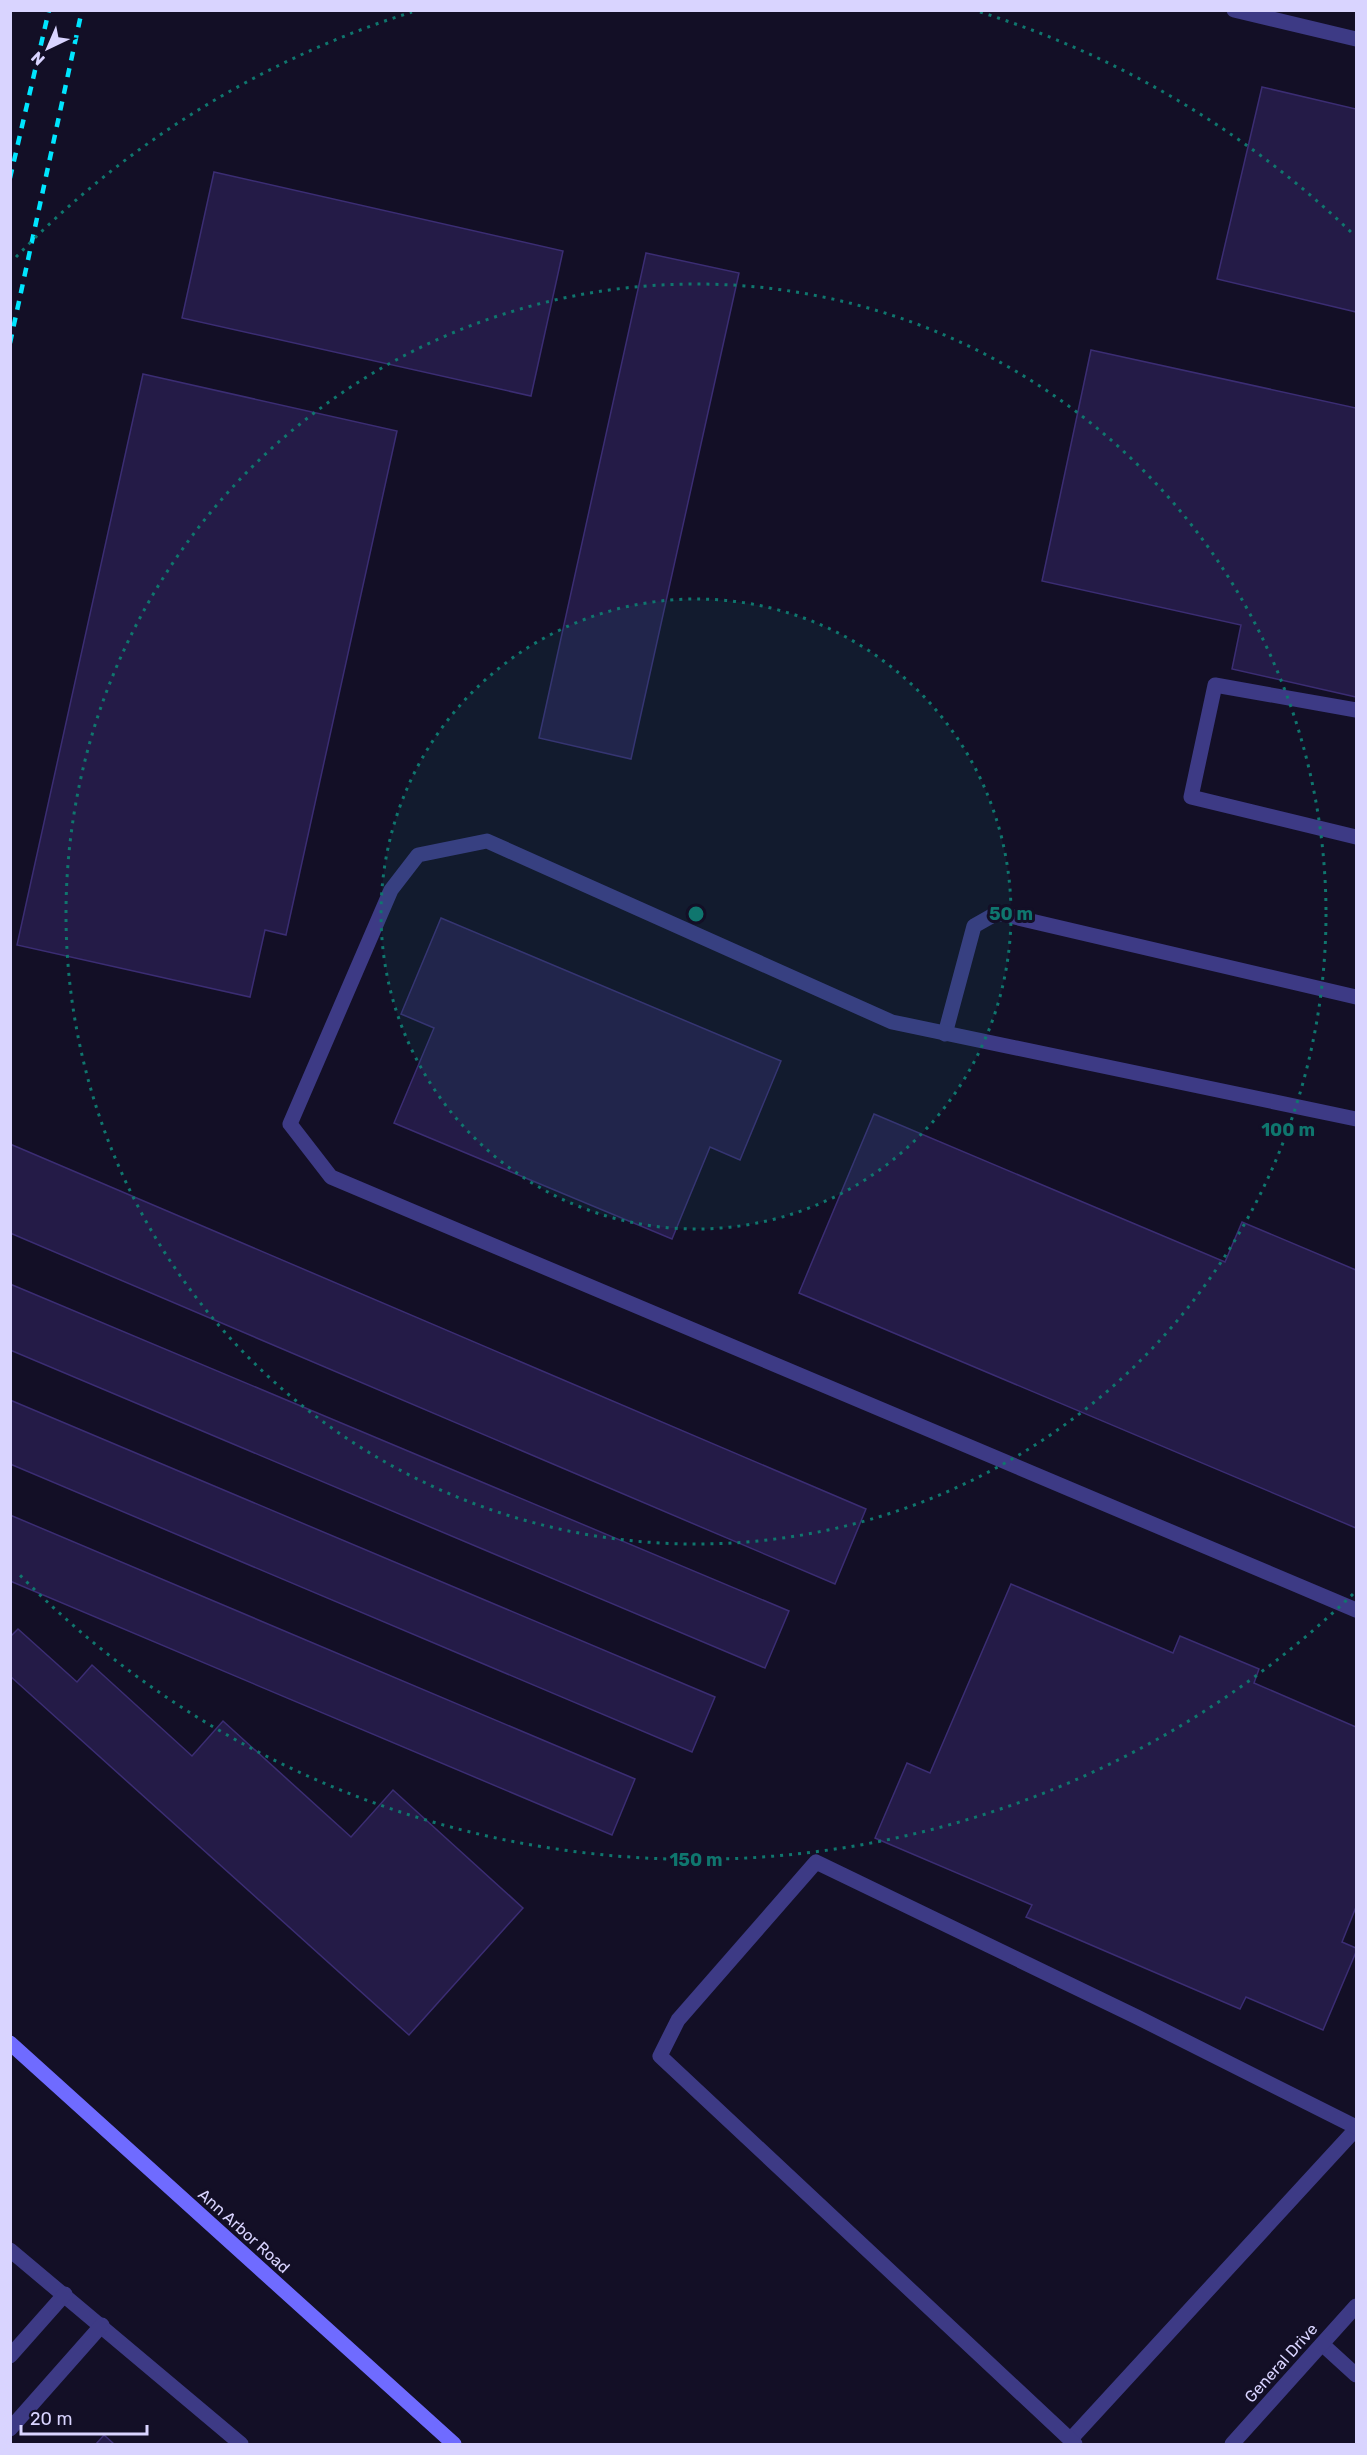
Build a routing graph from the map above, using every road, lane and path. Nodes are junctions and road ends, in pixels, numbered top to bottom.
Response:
1 (1234, 10) edge
2 (1356, 39) edge
3 (1356, 710) edge
4 (1356, 837) edge
5 (1356, 997) edge
6 (945, 1034) junction
7 (1356, 1119) edge
8 (1356, 1610) edge
9 (10, 2043) edge
10 (1356, 2128) edge
11 (10, 2250) edge
12 (65, 2294) junction
13 (1356, 2306) edge
14 (102, 2325) junction
15 (1322, 2344) junction
16 (10, 2356) edge
17 (1356, 2375) edge
18 (10, 2429) edge
19 (1073, 2442) edge
20 (236, 2443) edge
21 (454, 2445) edge
22 (1232, 2445) edge

1 - 2 street
3 - 4 street
5 - 6 street
6 - 7 street
6 - 8 street
9 - 21 main road, Ann Arbor Road
10 - 19 street
10 - 19 street
11 - 12 street
12 - 14 street
12 - 16 street
13 - 15 street, General Drive
14 - 18 street
14 - 20 street
15 - 17 street
15 - 22 street, General Drive

